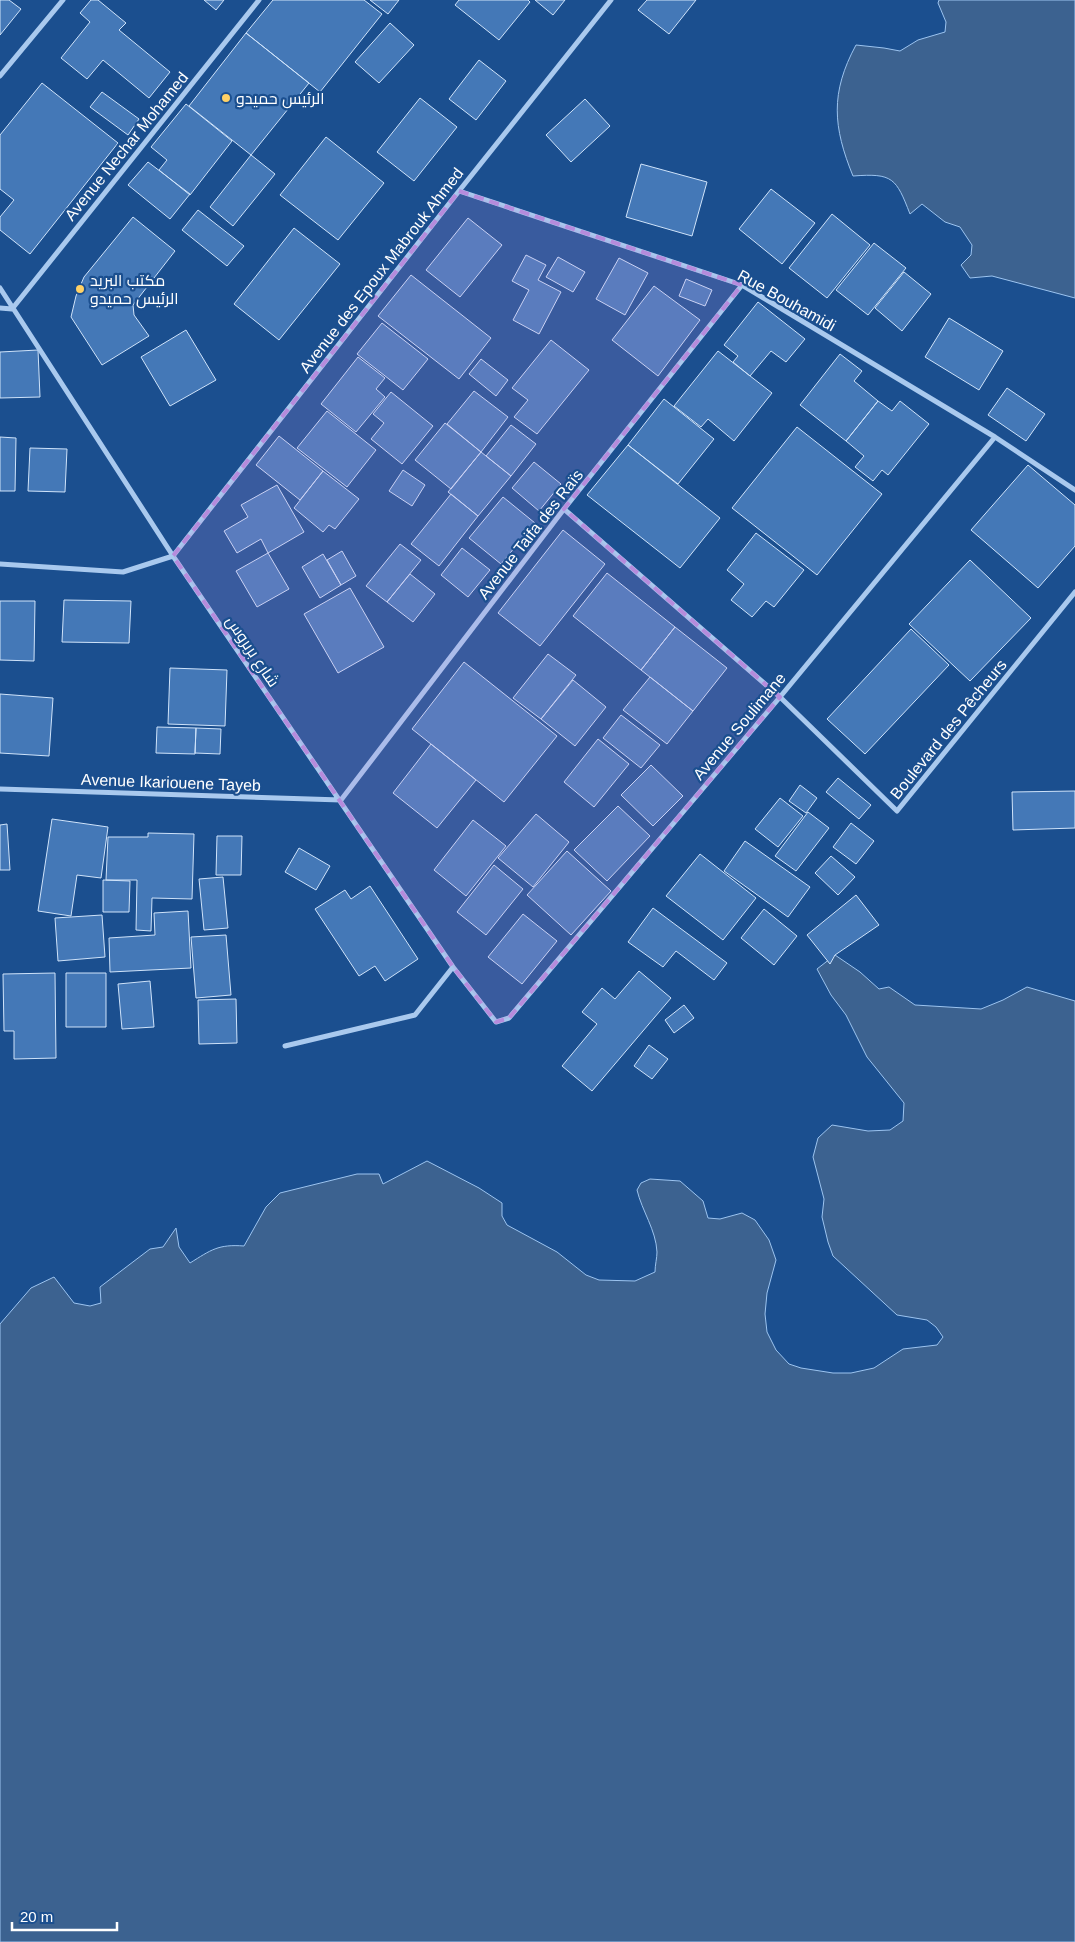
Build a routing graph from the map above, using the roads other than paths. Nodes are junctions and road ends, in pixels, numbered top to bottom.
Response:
1 (63, 0) edge
2 (259, 0) edge
3 (611, 0) edge
4 (0, 76) edge
5 (459, 191) junction
6 (742, 285) junction
7 (0, 288) edge
8 (0, 308) edge
9 (12, 309) junction
10 (995, 437) junction
11 (1075, 490) edge
12 (564, 509) junction
13 (173, 556) junction
14 (0, 564) edge
15 (1075, 592) edge
16 (780, 697) junction
17 (0, 789) edge
18 (341, 800) junction
19 (453, 967) junction
20 (496, 1022) joint
21 (285, 1046) dead end

1 - 4 street
2 - 9 street, Avenue Nechar Mohamed
3 - 5 street, Avenue des Epoux Mabrouk Ahmed
5 - 6 street, Rue Bouhamidi
5 - 13 street, Avenue des Epoux Mabrouk Ahmed
6 - 10 street, Rue Bouhamidi
6 - 12 street, Avenue Taifa des Raïs
7 - 9 street, شارع بربروس
8 - 9 street
9 - 13 street, شارع بربروس
10 - 11 street, Rue Bouhamidi
10 - 16 street, Avenue Soulimane
12 - 16 street, Boulevard des Pêcheurs
12 - 18 street, Avenue Taifa des Raïs
13 - 14 street
13 - 18 street, شارع بربروس
15 - 16 street, Boulevard des Pêcheurs
16 - 20 street, Avenue Soulimane
17 - 18 street, Avenue Ikariouene Tayeb
18 - 19 street, شارع بربروس
19 - 20 street, شارع بربروس
19 - 21 street

